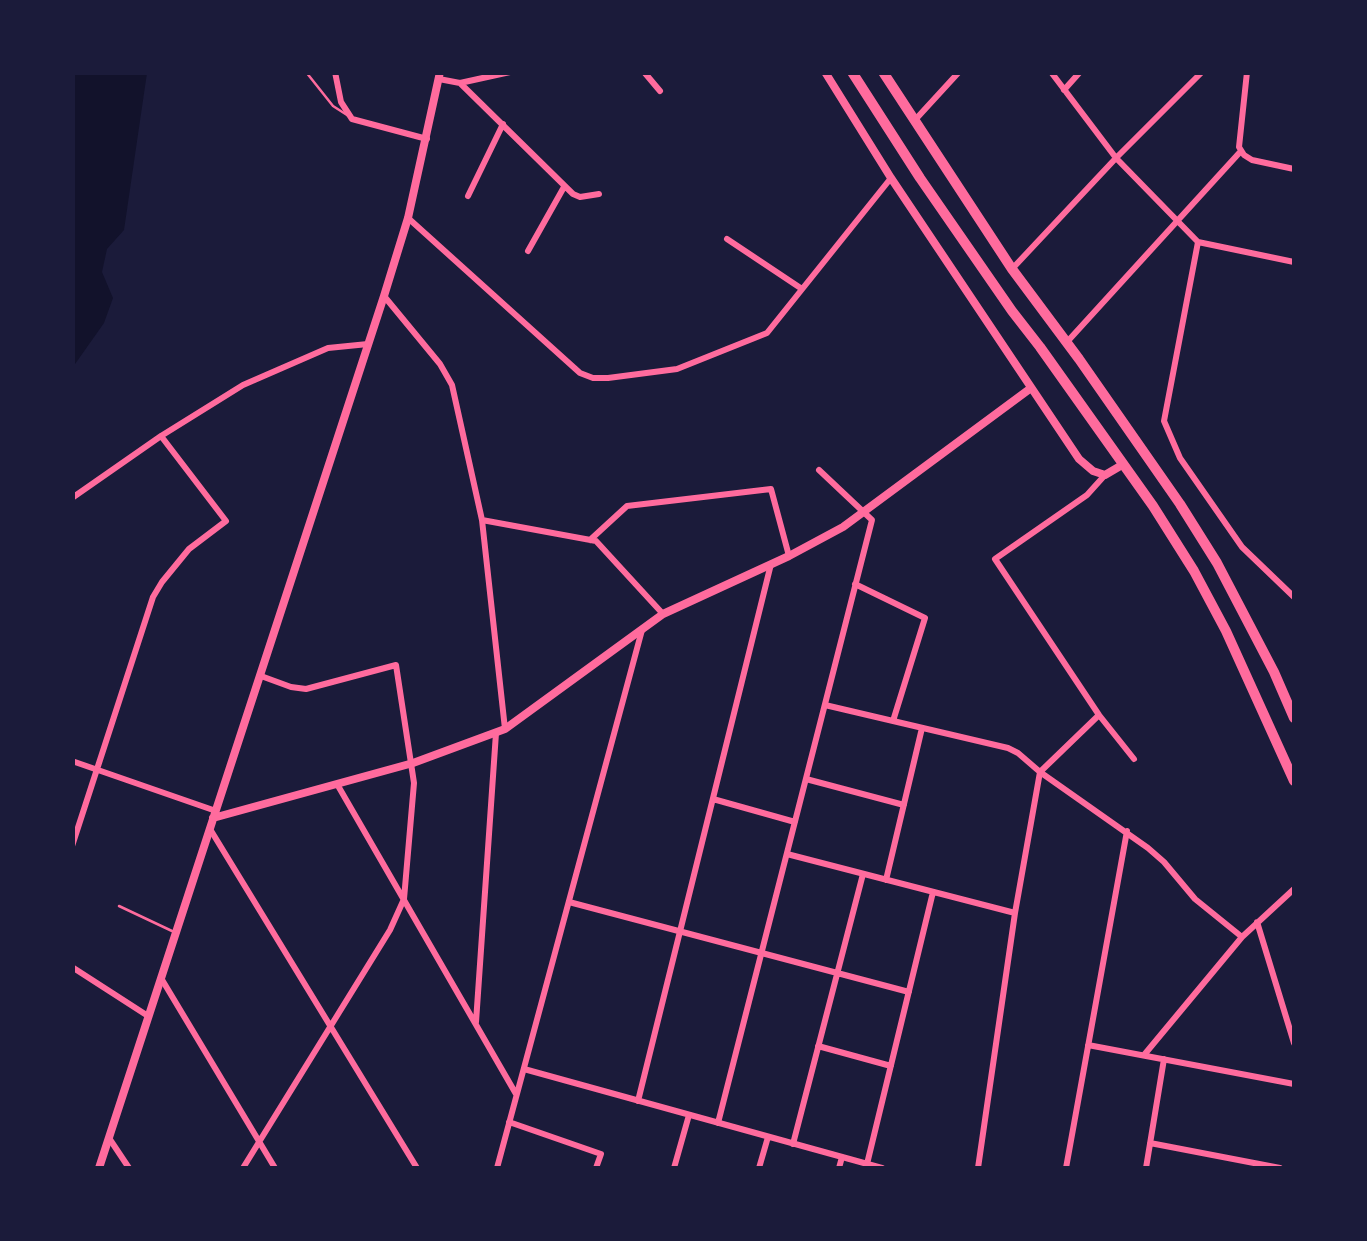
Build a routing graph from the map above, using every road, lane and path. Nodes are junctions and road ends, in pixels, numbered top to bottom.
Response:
1 (306, 72) edge
2 (335, 72) edge
3 (510, 72) edge
4 (644, 72) edge
5 (825, 72) edge
6 (852, 72) edge
7 (883, 72) edge
8 (959, 72) edge
9 (1051, 72) edge
10 (1080, 72) edge
11 (1202, 72) edge
12 (1247, 72) edge
13 (440, 76) edge
14 (460, 84) junction
15 (1064, 90) junction
16 (660, 91) dead end
17 (352, 119) junction
18 (914, 120) junction
19 (503, 124) junction
20 (427, 139) junction
21 (1241, 151) junction
22 (1116, 158) junction
23 (1294, 169) edge
24 (891, 178) junction
25 (564, 186) junction
26 (599, 194) dead end
27 (468, 196) dead end
28 (408, 218) junction
29 (1176, 222) junction
30 (727, 239) dead end
31 (1198, 242) junction
32 (528, 251) dead end
33 (1294, 262) edge
34 (1012, 269) junction
35 (802, 289) junction
36 (384, 296) junction
37 (1067, 342) junction
38 (368, 344) junction
39 (1032, 388) junction
40 (161, 436) junction
41 (1122, 465) junction
42 (819, 470) dead end
43 (1104, 475) junction
44 (72, 498) edge
45 (863, 513) junction
46 (482, 520) junction
47 (590, 540) junction
48 (789, 556) junction
49 (771, 564) junction
50 (856, 584) junction
51 (1294, 597) edge
52 (664, 614) junction
53 (642, 629) junction
54 (261, 676) junction
55 (824, 705) junction
56 (1099, 714) junction
57 (1294, 718) edge
58 (892, 722) junction
59 (922, 728) junction
60 (501, 731) junction
61 (1134, 760) dead end
62 (72, 762) edge
63 (412, 763) junction
64 (96, 770) junction
65 (1040, 772) junction
66 (806, 779) junction
67 (1294, 781) edge
68 (337, 784) junction
69 (713, 799) junction
70 (904, 805) junction
71 (215, 815) junction
72 (795, 822) junction
73 (210, 829) junction
74 (1126, 831) junction
75 (72, 846) edge
76 (787, 854) junction
77 (864, 874) junction
78 (886, 880) junction
79 (1294, 889) edge
80 (932, 892) junction
81 (404, 900) junction
82 (569, 902) junction
83 (119, 906) dead end
84 (1015, 913) junction
85 (1256, 922) junction
86 (680, 931) junction
87 (176, 933) junction
88 (1242, 938) junction
89 (762, 953) junction
90 (72, 967) edge
91 (838, 974) junction
92 (161, 978) junction
93 (908, 992) junction
94 (148, 1016) junction
95 (476, 1024) junction
96 (330, 1026) junction
97 (1294, 1043) edge
98 (1088, 1045) junction
99 (818, 1046) junction
100 (1144, 1055) junction
101 (1164, 1059) junction
102 (891, 1066) junction
103 (524, 1069) junction
104 (1294, 1084) edge
105 (517, 1095) junction
106 (638, 1101) junction
107 (690, 1115) junction
108 (510, 1122) junction
109 (718, 1123) junction
110 (768, 1137) junction
111 (110, 1138) junction
112 (259, 1142) junction
113 (1150, 1142) junction
114 (793, 1144) junction
115 (842, 1158) junction
116 (868, 1164) junction
117 (99, 1168) edge
118 (129, 1168) edge
119 (243, 1168) edge
120 (275, 1168) edge
121 (417, 1168) edge
122 (497, 1168) edge
123 (596, 1168) edge
124 (674, 1168) edge
125 (759, 1168) edge
126 (839, 1168) edge
127 (882, 1168) edge
128 (978, 1168) edge
129 (1066, 1168) edge
130 (1146, 1168) edge
131 (1280, 1168) edge

1 - 17 lane
2 - 17 street
3 - 14 street
4 - 16 street
5 - 24 street
6 - 41 highway
7 - 18 highway
8 - 18 street
9 - 15 street
10 - 15 street
11 - 22 street
12 - 21 street
13 - 14 street
13 - 20 street
14 - 19 street
15 - 22 street
17 - 20 street
18 - 34 highway
19 - 25 street
19 - 27 street
20 - 28 street
21 - 23 street
21 - 29 street
22 - 29 street
22 - 34 street
24 - 35 street
24 - 39 street
25 - 26 street
25 - 32 street
28 - 35 street
28 - 36 street
29 - 31 street
29 - 37 street
30 - 35 street
31 - 33 street
31 - 51 street
34 - 37 highway
36 - 38 street
36 - 46 street
37 - 57 highway
38 - 40 street
38 - 54 street
39 - 43 street
39 - 45 street
40 - 44 street
40 - 64 street
41 - 43 street
41 - 67 highway
42 - 45 street
43 - 56 street
45 - 48 street
45 - 50 street
46 - 47 street
46 - 60 street
47 - 48 street
47 - 52 street
48 - 49 street
49 - 52 street
49 - 69 street
50 - 55 street
50 - 58 street
52 - 53 street
53 - 60 street
53 - 82 street
54 - 63 street
54 - 71 street
55 - 58 street
55 - 66 street
56 - 61 street
56 - 65 street
58 - 59 street
59 - 65 street
59 - 70 street
60 - 63 street
60 - 95 street
62 - 64 street
63 - 68 street
63 - 81 street
64 - 71 street
64 - 75 street
65 - 74 street
65 - 84 street
66 - 70 street
66 - 72 street
68 - 71 street
68 - 81 street
69 - 72 street
69 - 86 street
70 - 78 street
71 - 73 street
72 - 76 street
73 - 87 street
73 - 96 street
74 - 88 street
74 - 98 street
76 - 77 street
76 - 89 street
77 - 78 street
77 - 91 street
78 - 80 street
79 - 85 street
80 - 84 street
80 - 93 street
81 - 95 street
81 - 96 street
82 - 86 street
82 - 103 street
83 - 87 lane
84 - 128 street
85 - 88 street
85 - 97 street
86 - 89 street
86 - 106 street
87 - 92 street
88 - 100 street
89 - 91 street
89 - 109 street
90 - 94 street
91 - 93 street
91 - 99 street
92 - 94 street
92 - 112 street
93 - 102 street
94 - 111 street
95 - 105 street
96 - 112 street
96 - 121 street
98 - 100 street
98 - 129 street
99 - 102 street
99 - 114 street
100 - 101 street
101 - 104 street
101 - 113 street
102 - 116 street
103 - 105 street
103 - 106 street
105 - 108 street
106 - 107 street
107 - 109 street
107 - 124 street
108 - 122 street
108 - 123 street
109 - 110 street
110 - 114 street
110 - 125 street
111 - 117 street
111 - 118 street
112 - 119 street
112 - 120 street
113 - 130 street
113 - 131 street
114 - 115 street
115 - 116 street
115 - 126 street
116 - 127 street

